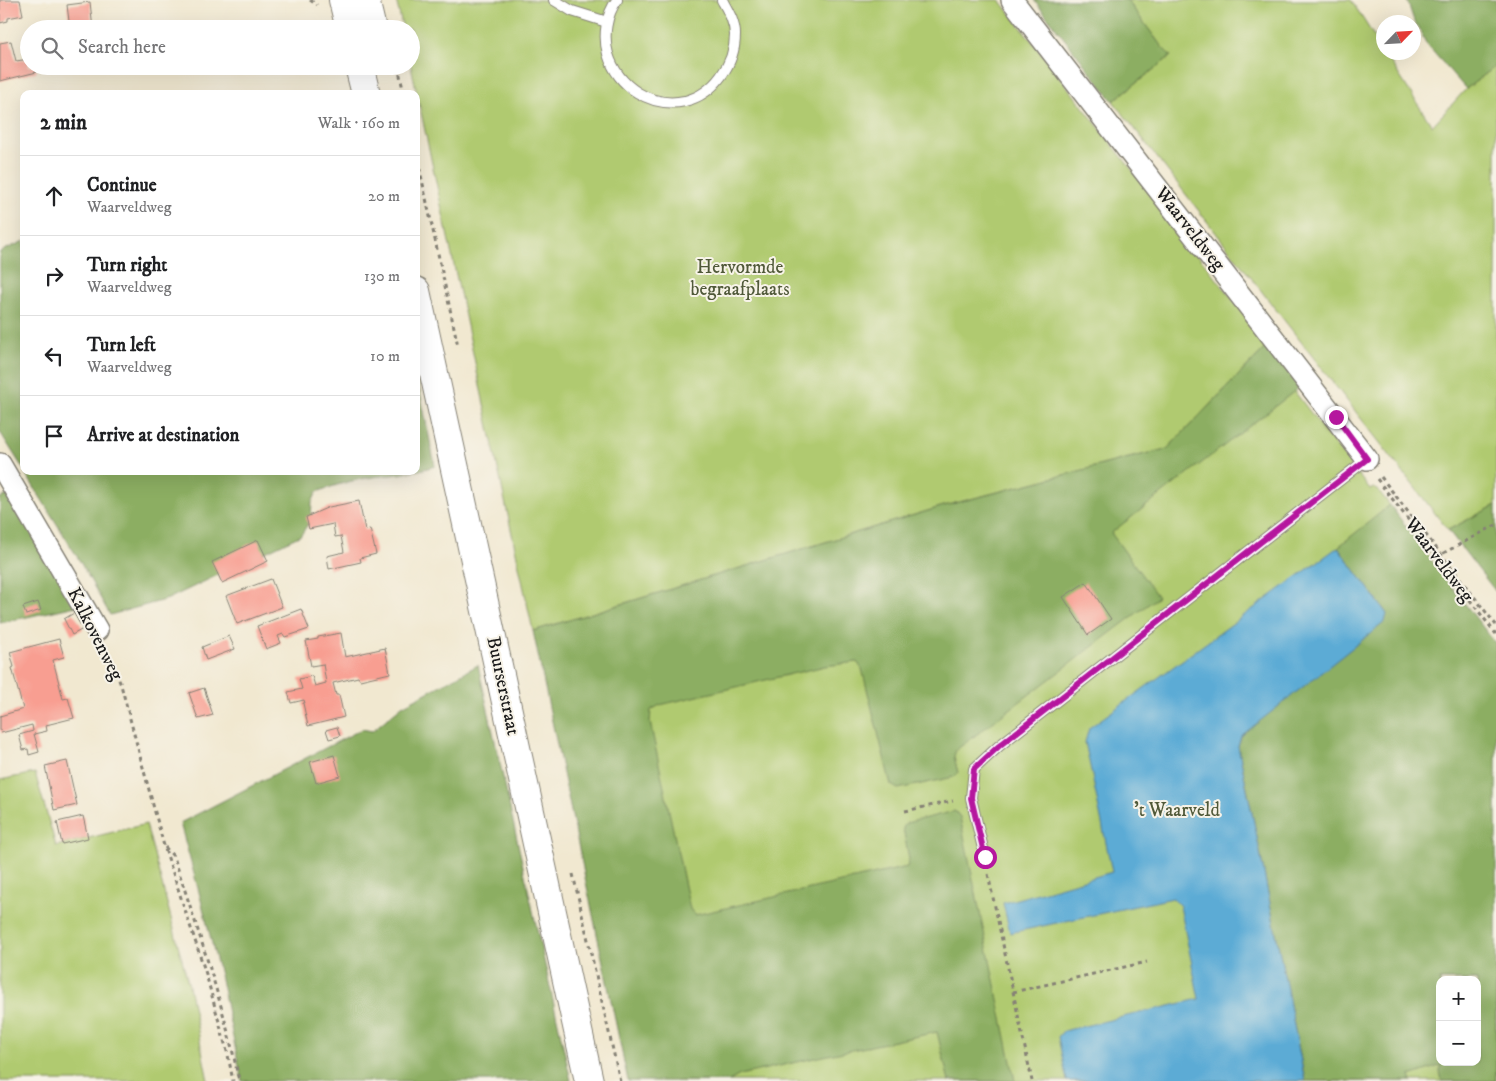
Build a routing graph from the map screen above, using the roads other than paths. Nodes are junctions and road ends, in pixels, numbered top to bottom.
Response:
1 (343, 0) edge
2 (365, 0) edge
3 (554, 0) edge
4 (617, 0) edge
5 (722, 0) edge
6 (1012, 0) edge
7 (348, 20) edge
8 (370, 20) edge
9 (607, 22) junction
10 (361, 75) edge
11 (379, 75) edge
12 (365, 90) edge
13 (380, 90) edge
14 (420, 309) edge
15 (1367, 459) joint
16 (0, 464) edge
17 (97, 630) road end
18 (985, 857) road end
19 (589, 1081) edge

1 - 7 main road
2 - 8 main road
3 - 9 lane
4 - 9 lane
5 - 9 lane
6 - 15 street, Waarveldweg
10 - 12 main road
11 - 13 main road
14 - 19 main road, Buurserstraat
15 - 18 lane
16 - 17 street, Kalkovenweg

